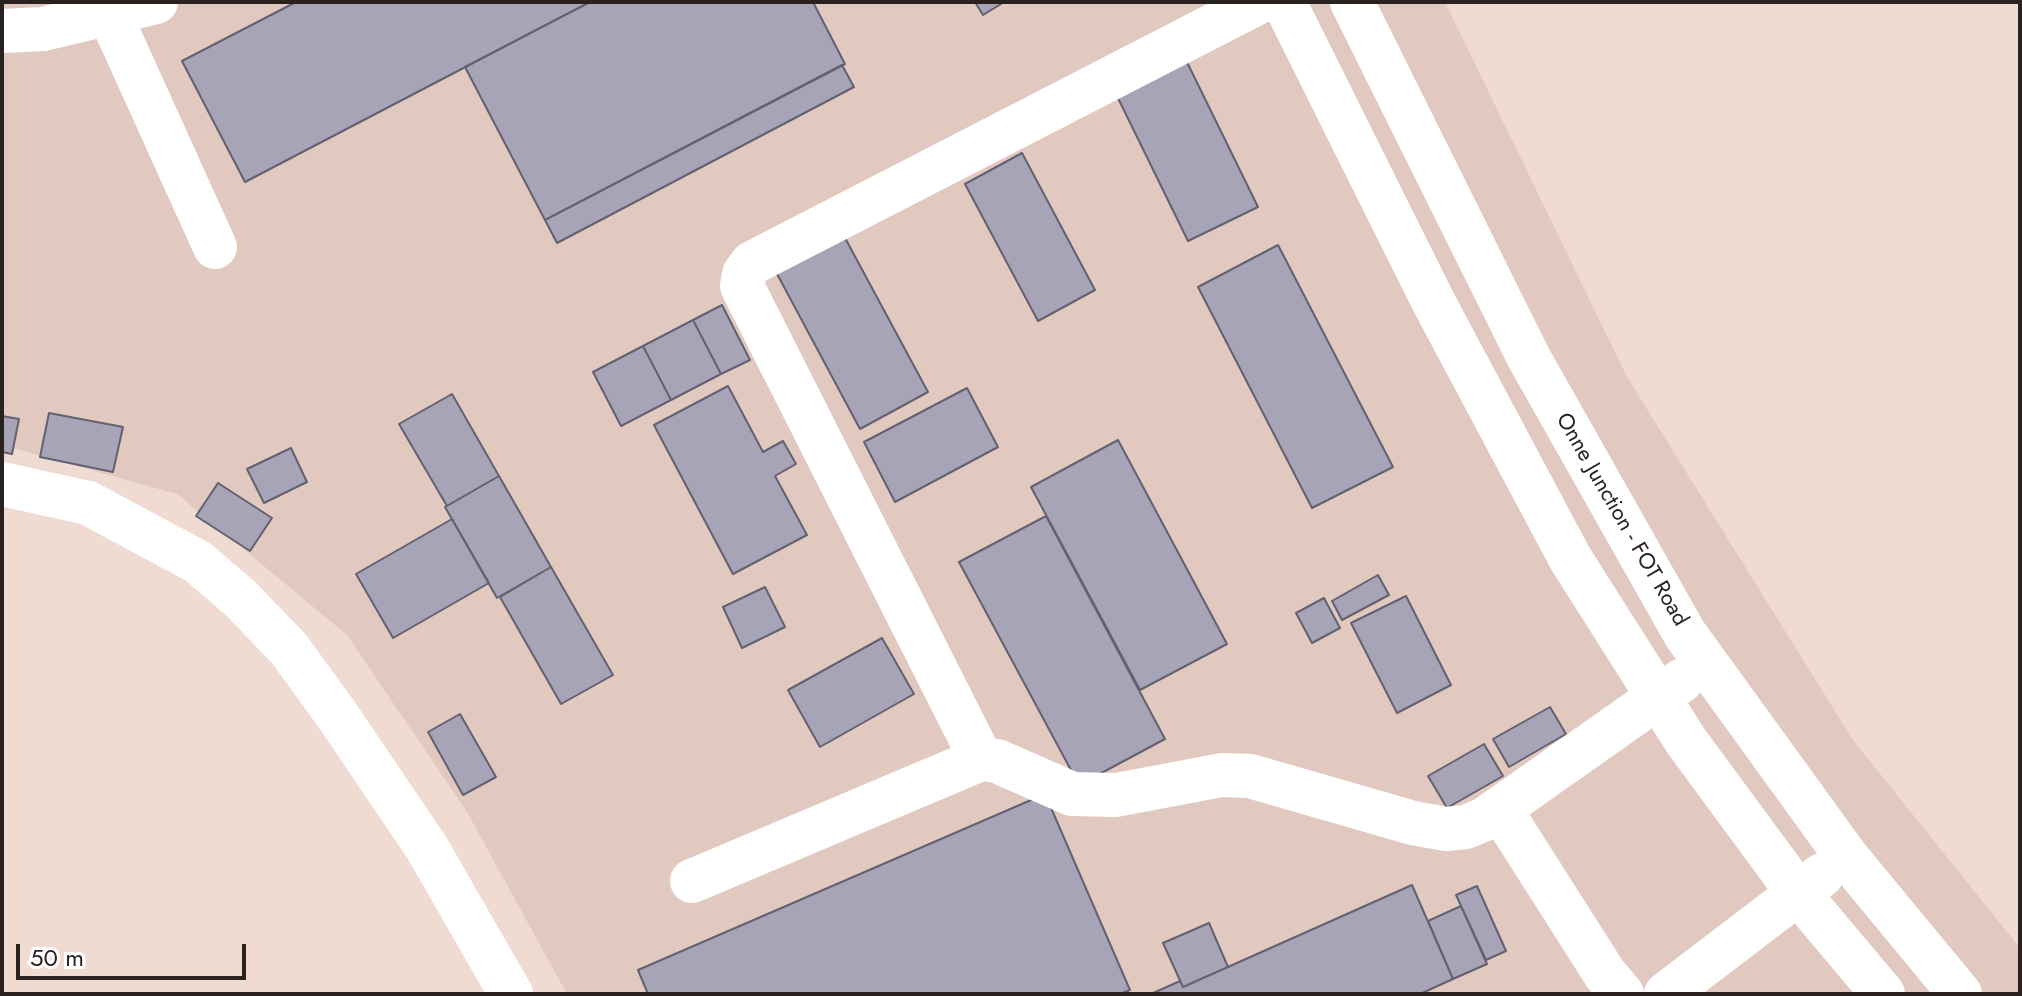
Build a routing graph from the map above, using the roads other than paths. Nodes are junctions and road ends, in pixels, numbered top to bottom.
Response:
1 (156, 2) edge
2 (1259, 2) edge
3 (1284, 2) edge
4 (1352, 2) edge
5 (110, 15) junction
6 (2, 31) edge
7 (215, 247) dead end
8 (2, 484) edge
9 (1707, 665) junction
10 (1657, 697) junction
11 (981, 759) junction
12 (1500, 809) junction
13 (1846, 856) junction
14 (692, 881) dead end
15 (1798, 893) junction
16 (1604, 987) edge
17 (511, 994) edge
18 (1666, 994) edge
19 (1883, 994) edge
20 (1960, 994) edge

1 - 5 street
2 - 11 street
3 - 10 street
4 - 9 street, Onne Junction - FOT Road
5 - 6 street
5 - 7 street
8 - 17 street
9 - 10 street
9 - 13 street, Onne Junction - FOT Road
10 - 12 street
10 - 15 street
11 - 12 street
11 - 14 street
12 - 16 street
13 - 15 street
13 - 20 street, Onne Junction - FOT Road
15 - 18 street
15 - 19 street

